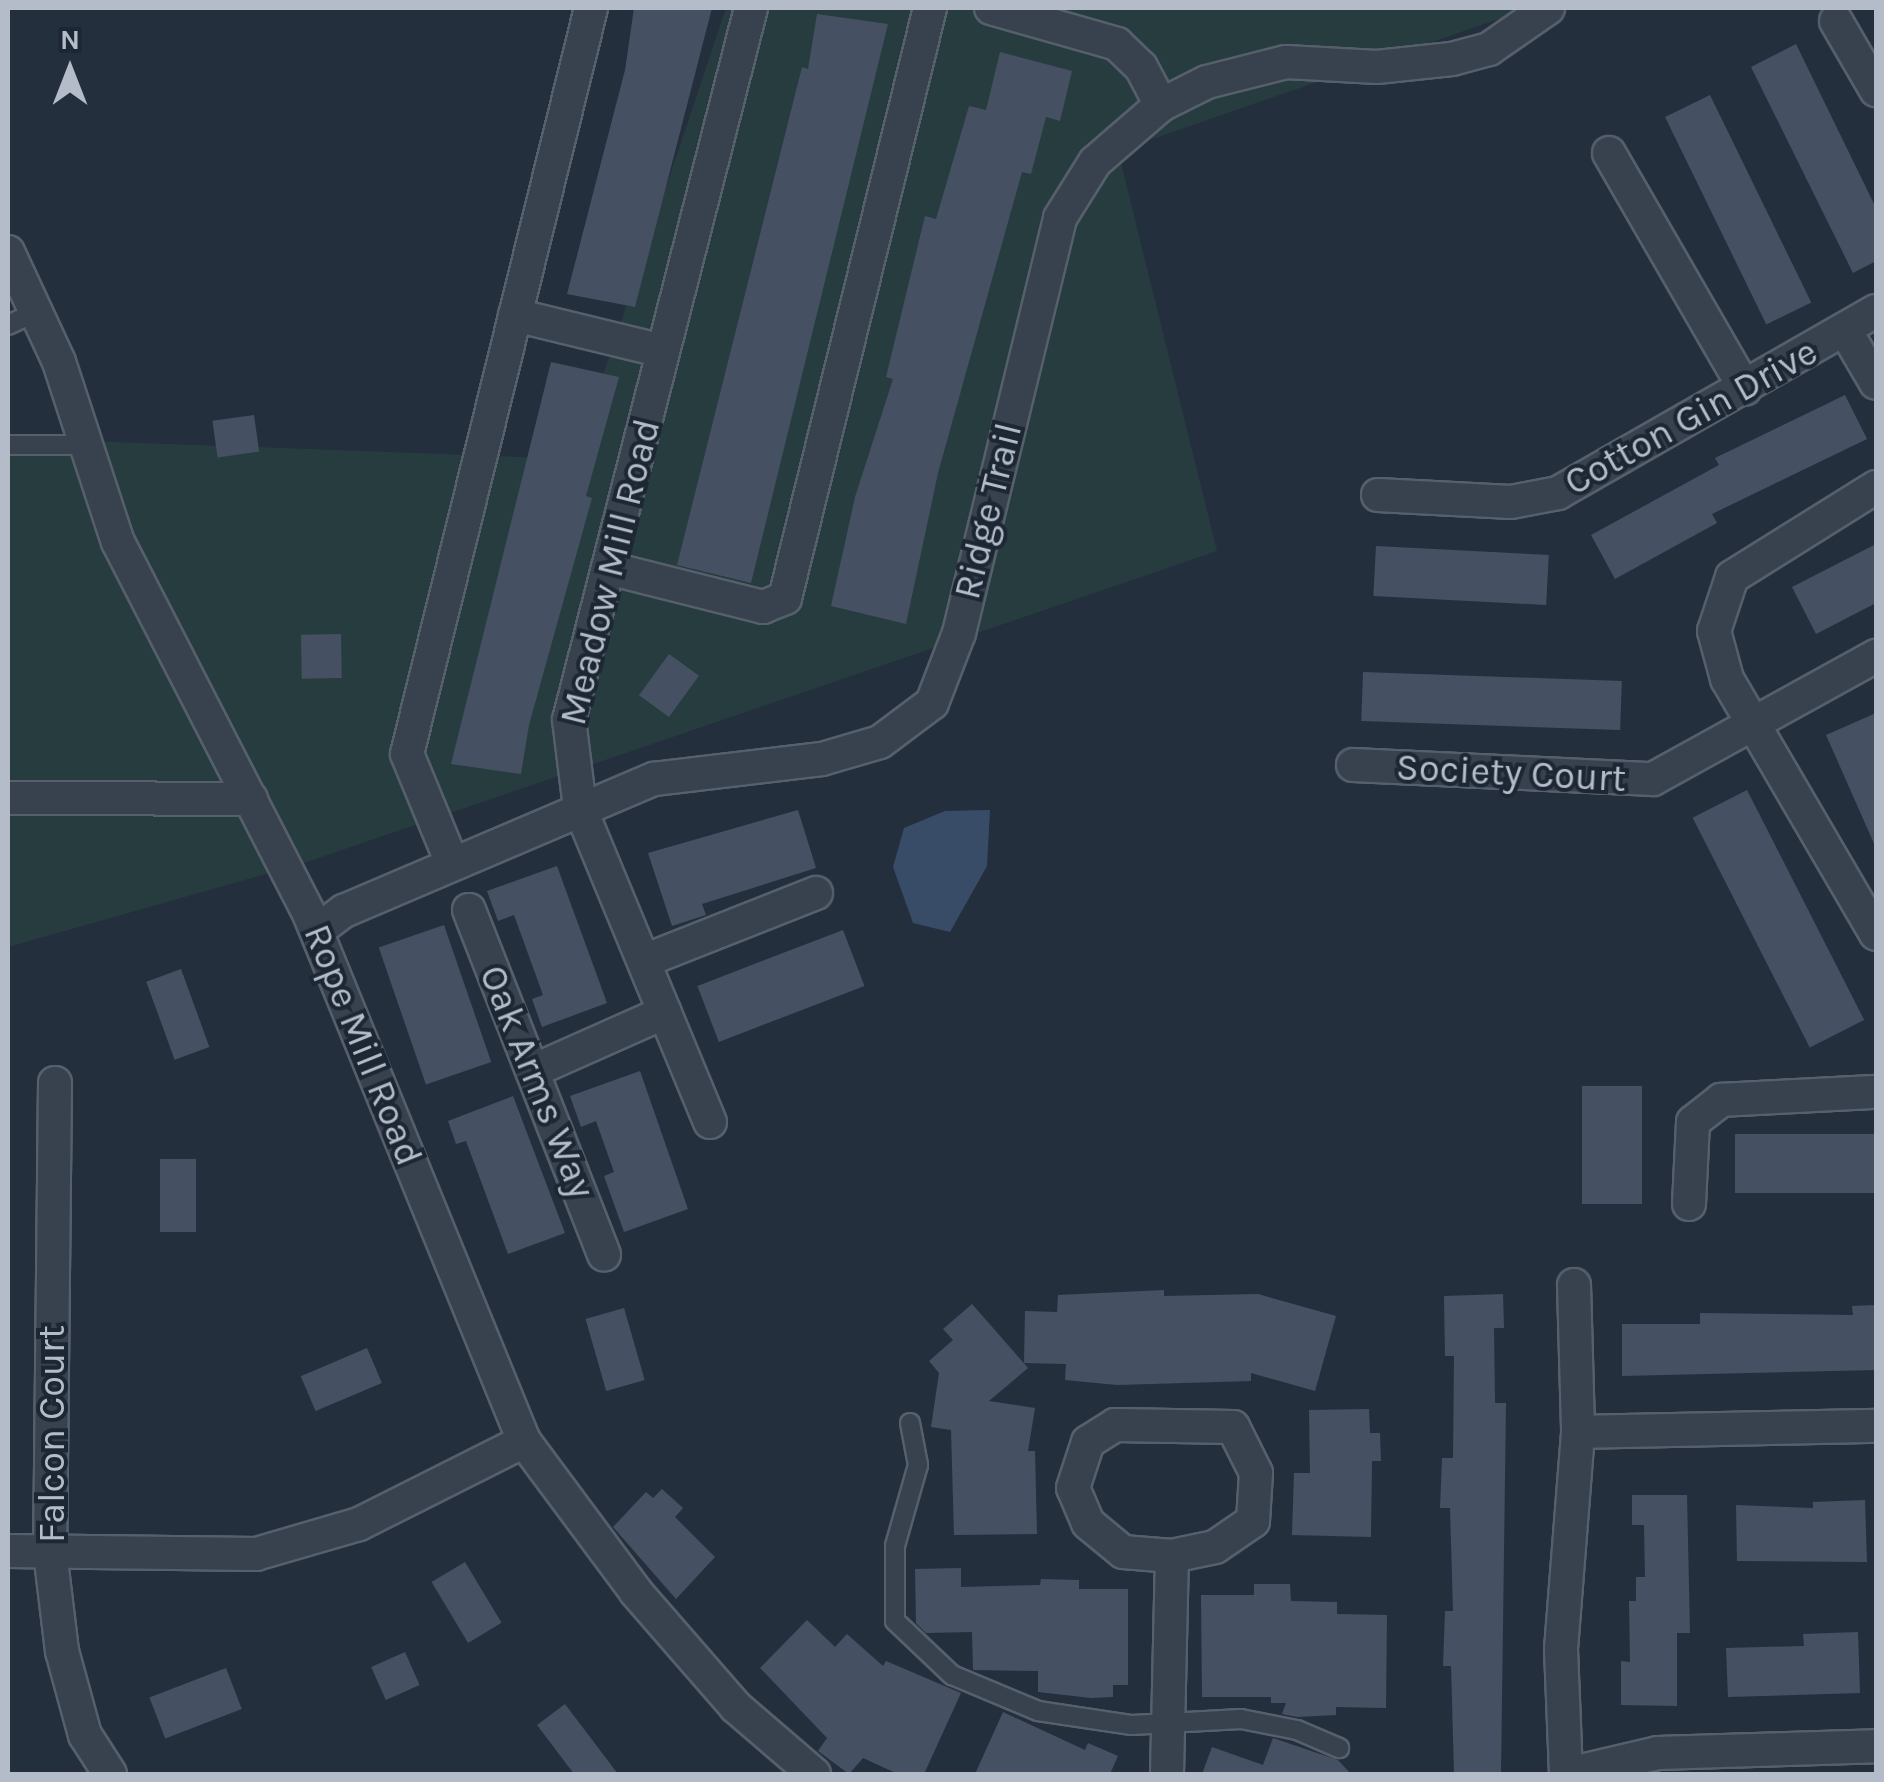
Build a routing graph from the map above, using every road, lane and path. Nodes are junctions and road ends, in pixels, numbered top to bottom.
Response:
1 (591, 8) edge
2 (752, 8) edge
3 (930, 8) edge
4 (991, 8) edge
5 (1548, 8) edge
6 (1836, 22) dead end
7 (1876, 90) edge
8 (1161, 105) junction
9 (1609, 153) dead end
10 (8, 252) edge
11 (515, 315) junction
12 (22, 319) edge
13 (1867, 320) edge
14 (664, 351) junction
15 (1876, 382) edge
16 (1745, 389) junction
17 (8, 444) edge
18 (86, 445) junction
19 (1876, 487) edge
20 (1378, 495) dead end
21 (608, 568) junction
22 (1876, 656) edge
23 (1755, 728) junction
24 (1353, 766) dead end
25 (8, 798) edge
26 (251, 799) junction
27 (580, 808) junction
28 (452, 862) junction
29 (816, 893) dead end
30 (469, 910) dead end
31 (317, 931) junction
32 (1876, 934) edge
33 (644, 961) junction
34 (664, 1012) junction
35 (534, 1070) junction
36 (55, 1083) dead end
37 (1876, 1092) edge
38 (710, 1122) dead end
39 (1690, 1204) dead end
40 (604, 1254) dead end
41 (1574, 1286) dead end
42 (910, 1423) dead end
43 (1876, 1426) edge
44 (1578, 1432) junction
45 (524, 1441) junction
46 (8, 1551) edge
47 (50, 1552) junction
48 (1172, 1556) junction
49 (1168, 1724) junction
50 (1876, 1746) edge
51 (1339, 1748) dead end
52 (110, 1774) edge
53 (814, 1774) edge
54 (1166, 1774) edge
55 (1567, 1774) edge

1 - 11 street
2 - 14 street, Meadow Mill Road
3 - 21 street
4 - 8 street
5 - 8 street, Ridge Trail
6 - 7 street
8 - 27 street, Ridge Trail
9 - 16 street
10 - 12 street, Rope Mill Road
11 - 14 street
11 - 28 street
12 - 18 street, Rope Mill Road
13 - 15 street
13 - 16 street, Cotton Gin Drive
14 - 21 street, Meadow Mill Road
16 - 20 street, Cotton Gin Drive
17 - 18 lane
18 - 26 street, Rope Mill Road
19 - 23 street
21 - 27 street, Meadow Mill Road
22 - 23 street, Society Court
23 - 24 street, Society Court
23 - 32 street
25 - 26 street
26 - 31 street, Rope Mill Road
27 - 28 street, Ridge Trail
27 - 33 street, Meadow Mill Road
28 - 31 street, Ridge Trail
29 - 33 street
30 - 35 street, Oak Arms Way
31 - 45 street, Rope Mill Road
33 - 34 street, Meadow Mill Road
34 - 35 street
34 - 38 street, Meadow Mill Road
35 - 40 street, Oak Arms Way
36 - 47 street, Falcon Court
37 - 39 street
41 - 44 street
42 - 49 lane
43 - 44 street
44 - 55 street
45 - 47 street
45 - 53 street, Rope Mill Road
46 - 47 street
47 - 52 street, Falcon Court
48 - 48 street
48 - 49 street
49 - 51 lane
49 - 54 street
50 - 55 street

